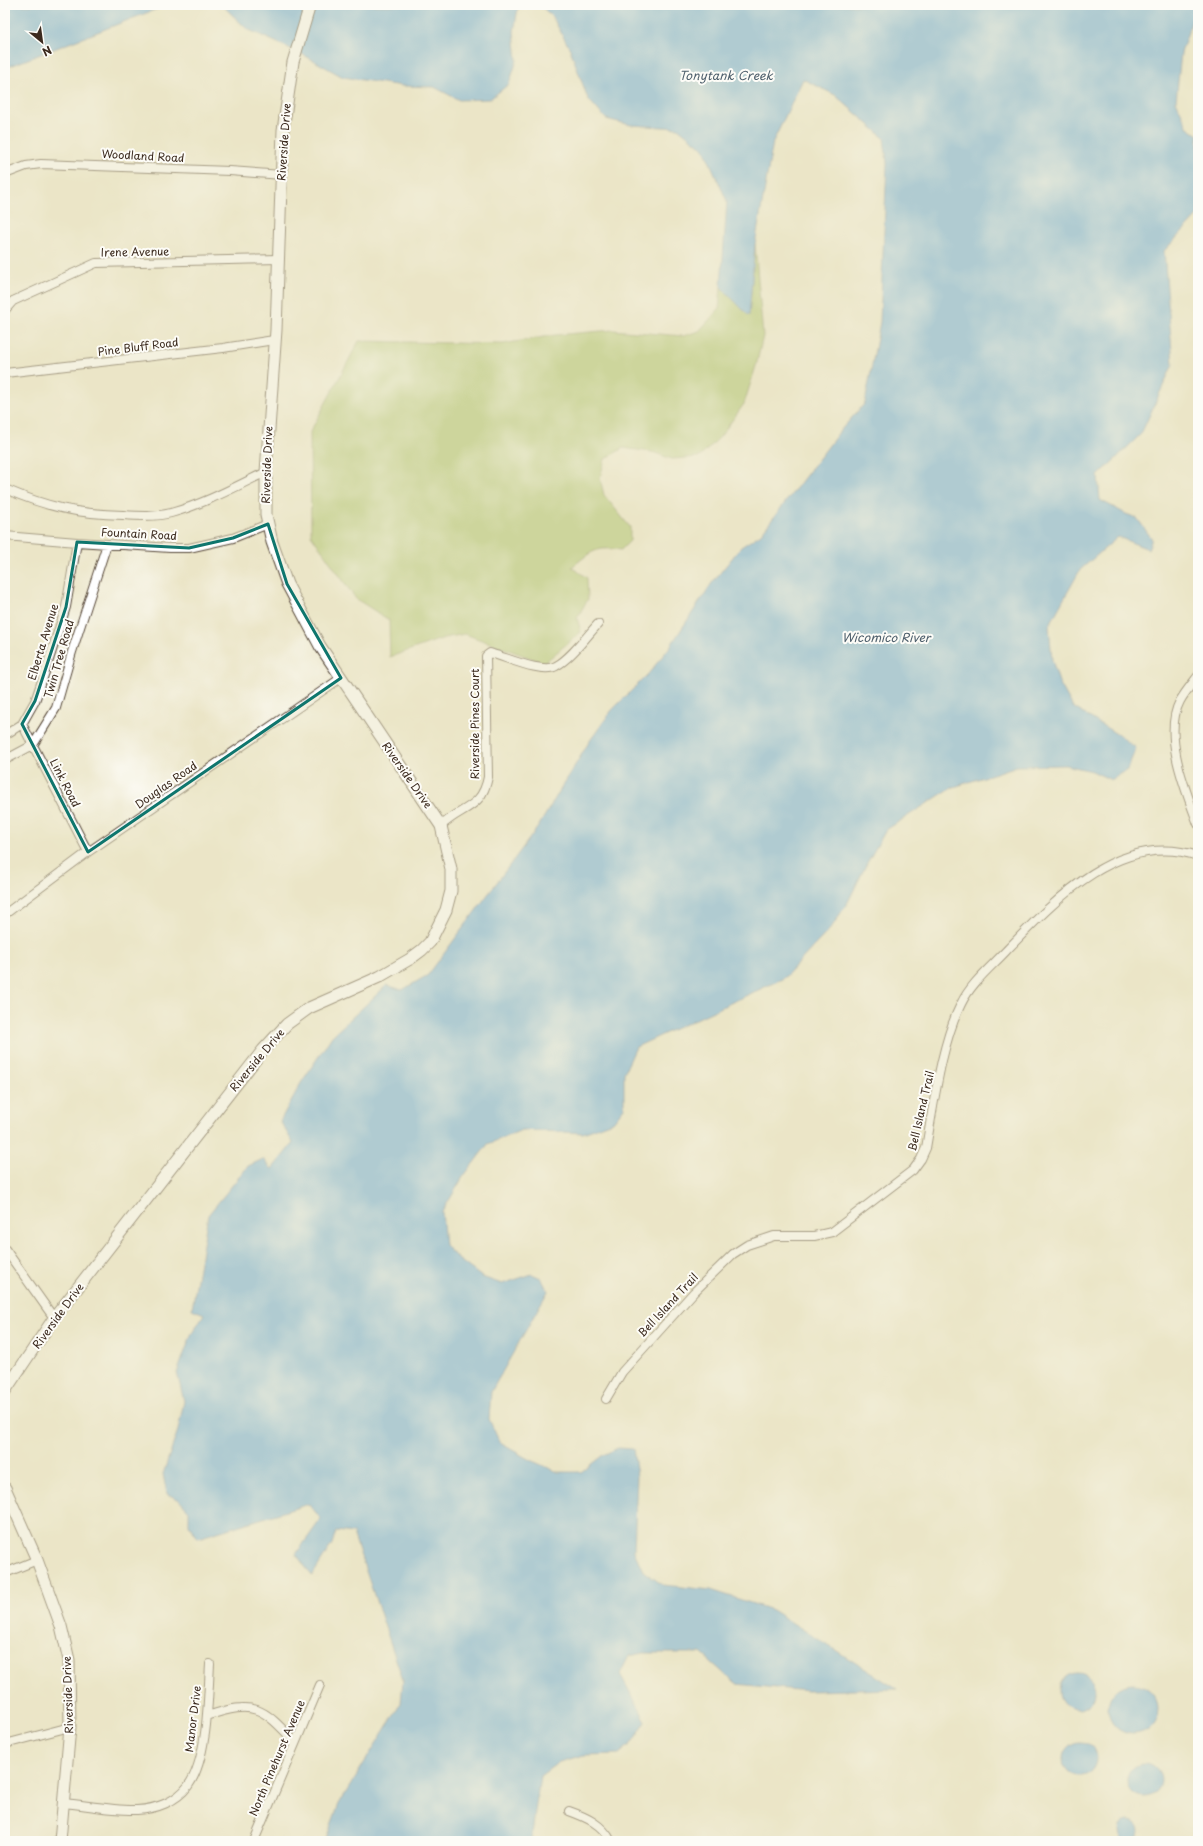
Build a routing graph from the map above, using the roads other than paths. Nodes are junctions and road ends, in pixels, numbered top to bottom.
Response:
1 (310, 5) edge
2 (5, 174) edge
3 (282, 175) junction
4 (278, 259) junction
5 (5, 310) edge
6 (274, 340) junction
7 (5, 373) edge
8 (266, 472) junction
9 (5, 489) edge
10 (268, 524) junction
11 (5, 536) edge
12 (77, 542) junction
13 (107, 544) junction
14 (598, 624) dead end
15 (1198, 676) edge
16 (341, 678) junction
17 (22, 724) junction
18 (5, 735) edge
19 (33, 745) junction
20 (5, 760) edge
21 (1198, 824) edge
22 (441, 826) junction
23 (88, 852) junction
24 (1198, 856) edge
25 (5, 914) edge
26 (5, 1249) edge
27 (54, 1318) junction
28 (5, 1391) edge
29 (606, 1399) dead end
30 (5, 1488) edge
31 (37, 1560) junction
32 (5, 1573) edge
33 (210, 1664) dead end
34 (320, 1685) dead end
35 (207, 1716) junction
36 (70, 1727) junction
37 (295, 1742) junction
38 (5, 1744) edge
39 (64, 1803) junction
40 (569, 1811) dead end
41 (60, 1841) edge
42 (254, 1841) edge
43 (611, 1841) edge

1 - 3 street, Riverside Drive
2 - 3 street, Woodland Road
3 - 4 street, Riverside Drive
4 - 5 street, Irene Avenue
4 - 6 street, Riverside Drive
6 - 7 street, Pine Bluff Road
6 - 8 street, Riverside Drive
8 - 9 street
8 - 10 street, Riverside Drive
10 - 13 street, Fountain Road
10 - 16 street, Riverside Drive
11 - 12 street, Fountain Road
12 - 13 street, Fountain Road
12 - 17 street, Elberta Avenue
13 - 19 street, Twin Tree Road
14 - 22 street, Riverside Pines Court
15 - 21 street
16 - 22 street, Riverside Drive
16 - 23 street, Douglas Road
17 - 18 street, Elberta Avenue
17 - 19 street, Link Road
19 - 20 street, Twin Tree Road
19 - 23 street, Link Road
22 - 27 street, Riverside Drive
23 - 25 street, Douglas Road
24 - 29 street, Bell Island Trail
26 - 27 street
27 - 28 street, Riverside Drive
30 - 31 street, Riverside Drive
31 - 32 street
31 - 36 street, Riverside Drive
33 - 35 street, Manor Drive
34 - 37 street, North Pinehurst Avenue
35 - 37 street
35 - 39 street, Manor Drive
36 - 38 street
36 - 39 street, Riverside Drive
37 - 42 street, North Pinehurst Avenue
39 - 41 street, Riverside Drive
40 - 43 street

